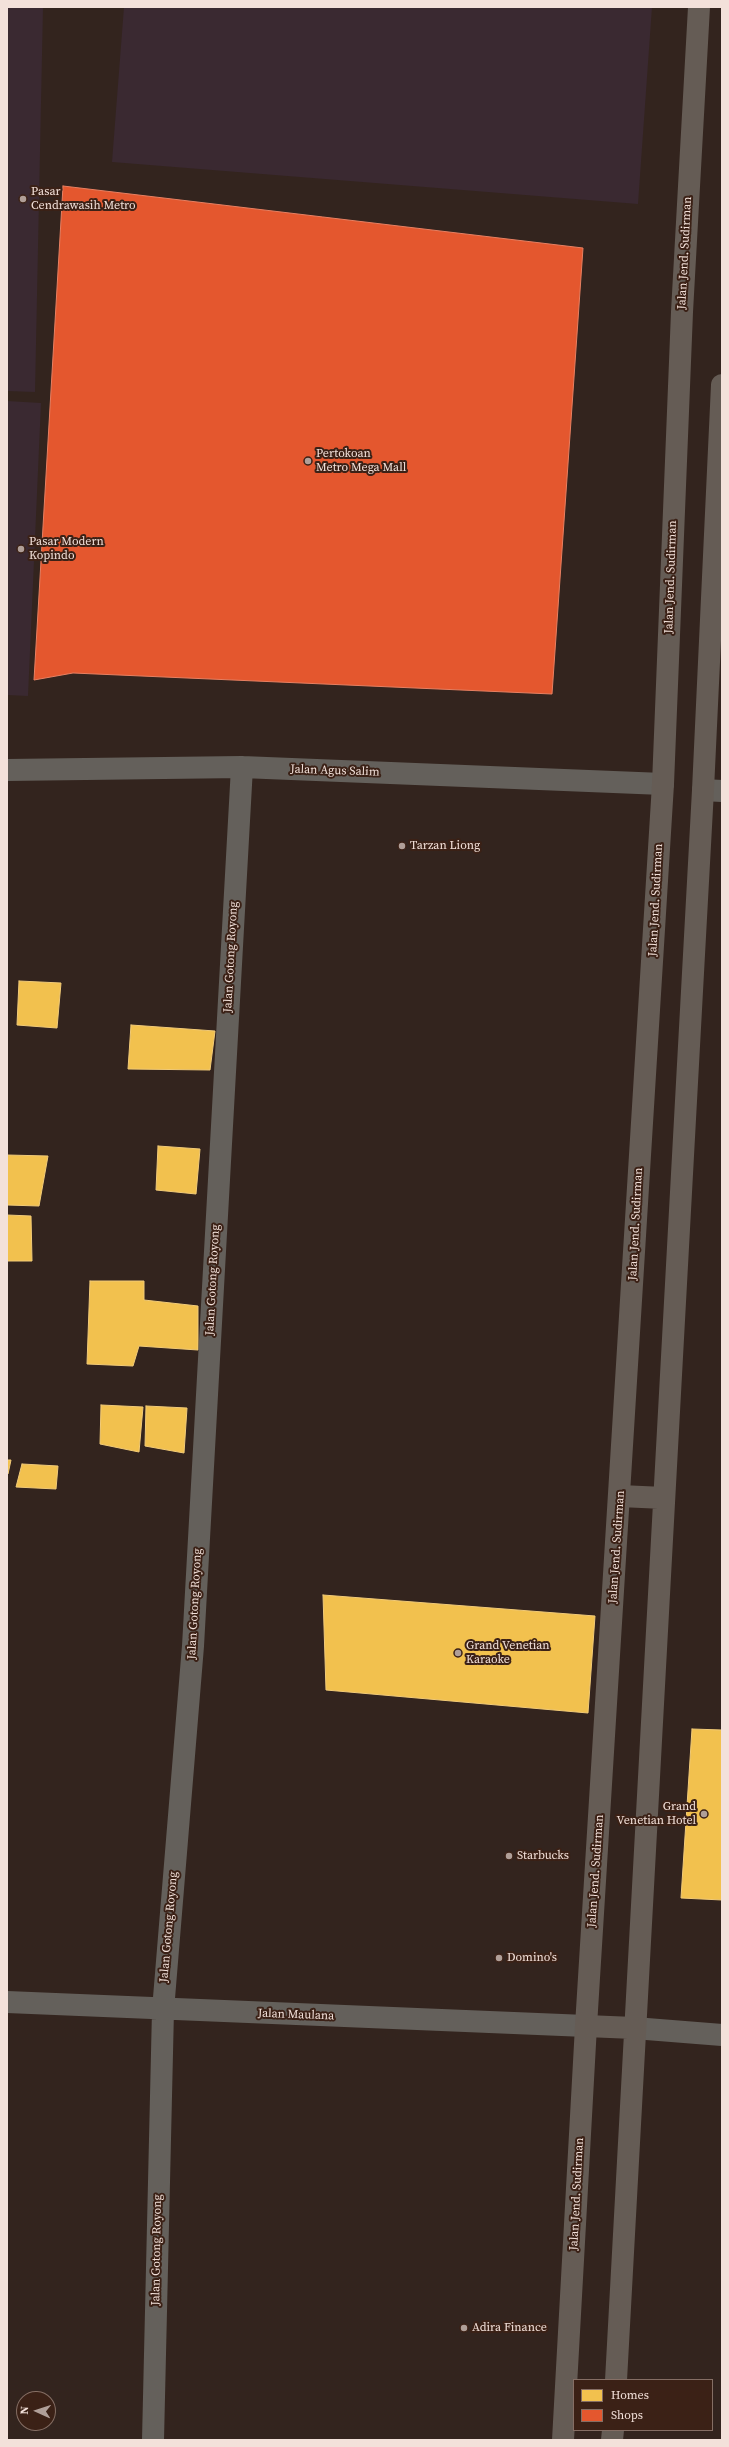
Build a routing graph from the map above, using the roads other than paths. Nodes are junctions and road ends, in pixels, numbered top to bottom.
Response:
1 (699, 7) edge
2 (722, 385) edge
3 (242, 767) junction
4 (7, 770) edge
5 (663, 784) junction
6 (713, 791) edge
7 (620, 1496) junction
8 (664, 1498) junction
9 (7, 2002) edge
10 (163, 2010) junction
11 (586, 2026) junction
12 (634, 2028) junction
13 (722, 2035) edge
14 (616, 2379) edge
15 (153, 2440) edge
16 (563, 2440) edge

1 - 5 highway, Jalan Jend. Sudirman
2 - 6 highway
3 - 4 street, Jalan Agus Salim
3 - 5 street, Jalan Agus Salim
3 - 10 street, Jalan Gotong Royong
5 - 7 highway, Jalan Jend. Sudirman
6 - 8 highway
7 - 8 highway
7 - 11 highway, Jalan Jend. Sudirman
8 - 12 highway
9 - 10 street, Jalan Maulana
10 - 11 street, Jalan Maulana
10 - 15 street, Jalan Gotong Royong
11 - 12 highway
11 - 16 highway, Jalan Jend. Sudirman
12 - 13 street
12 - 14 highway

